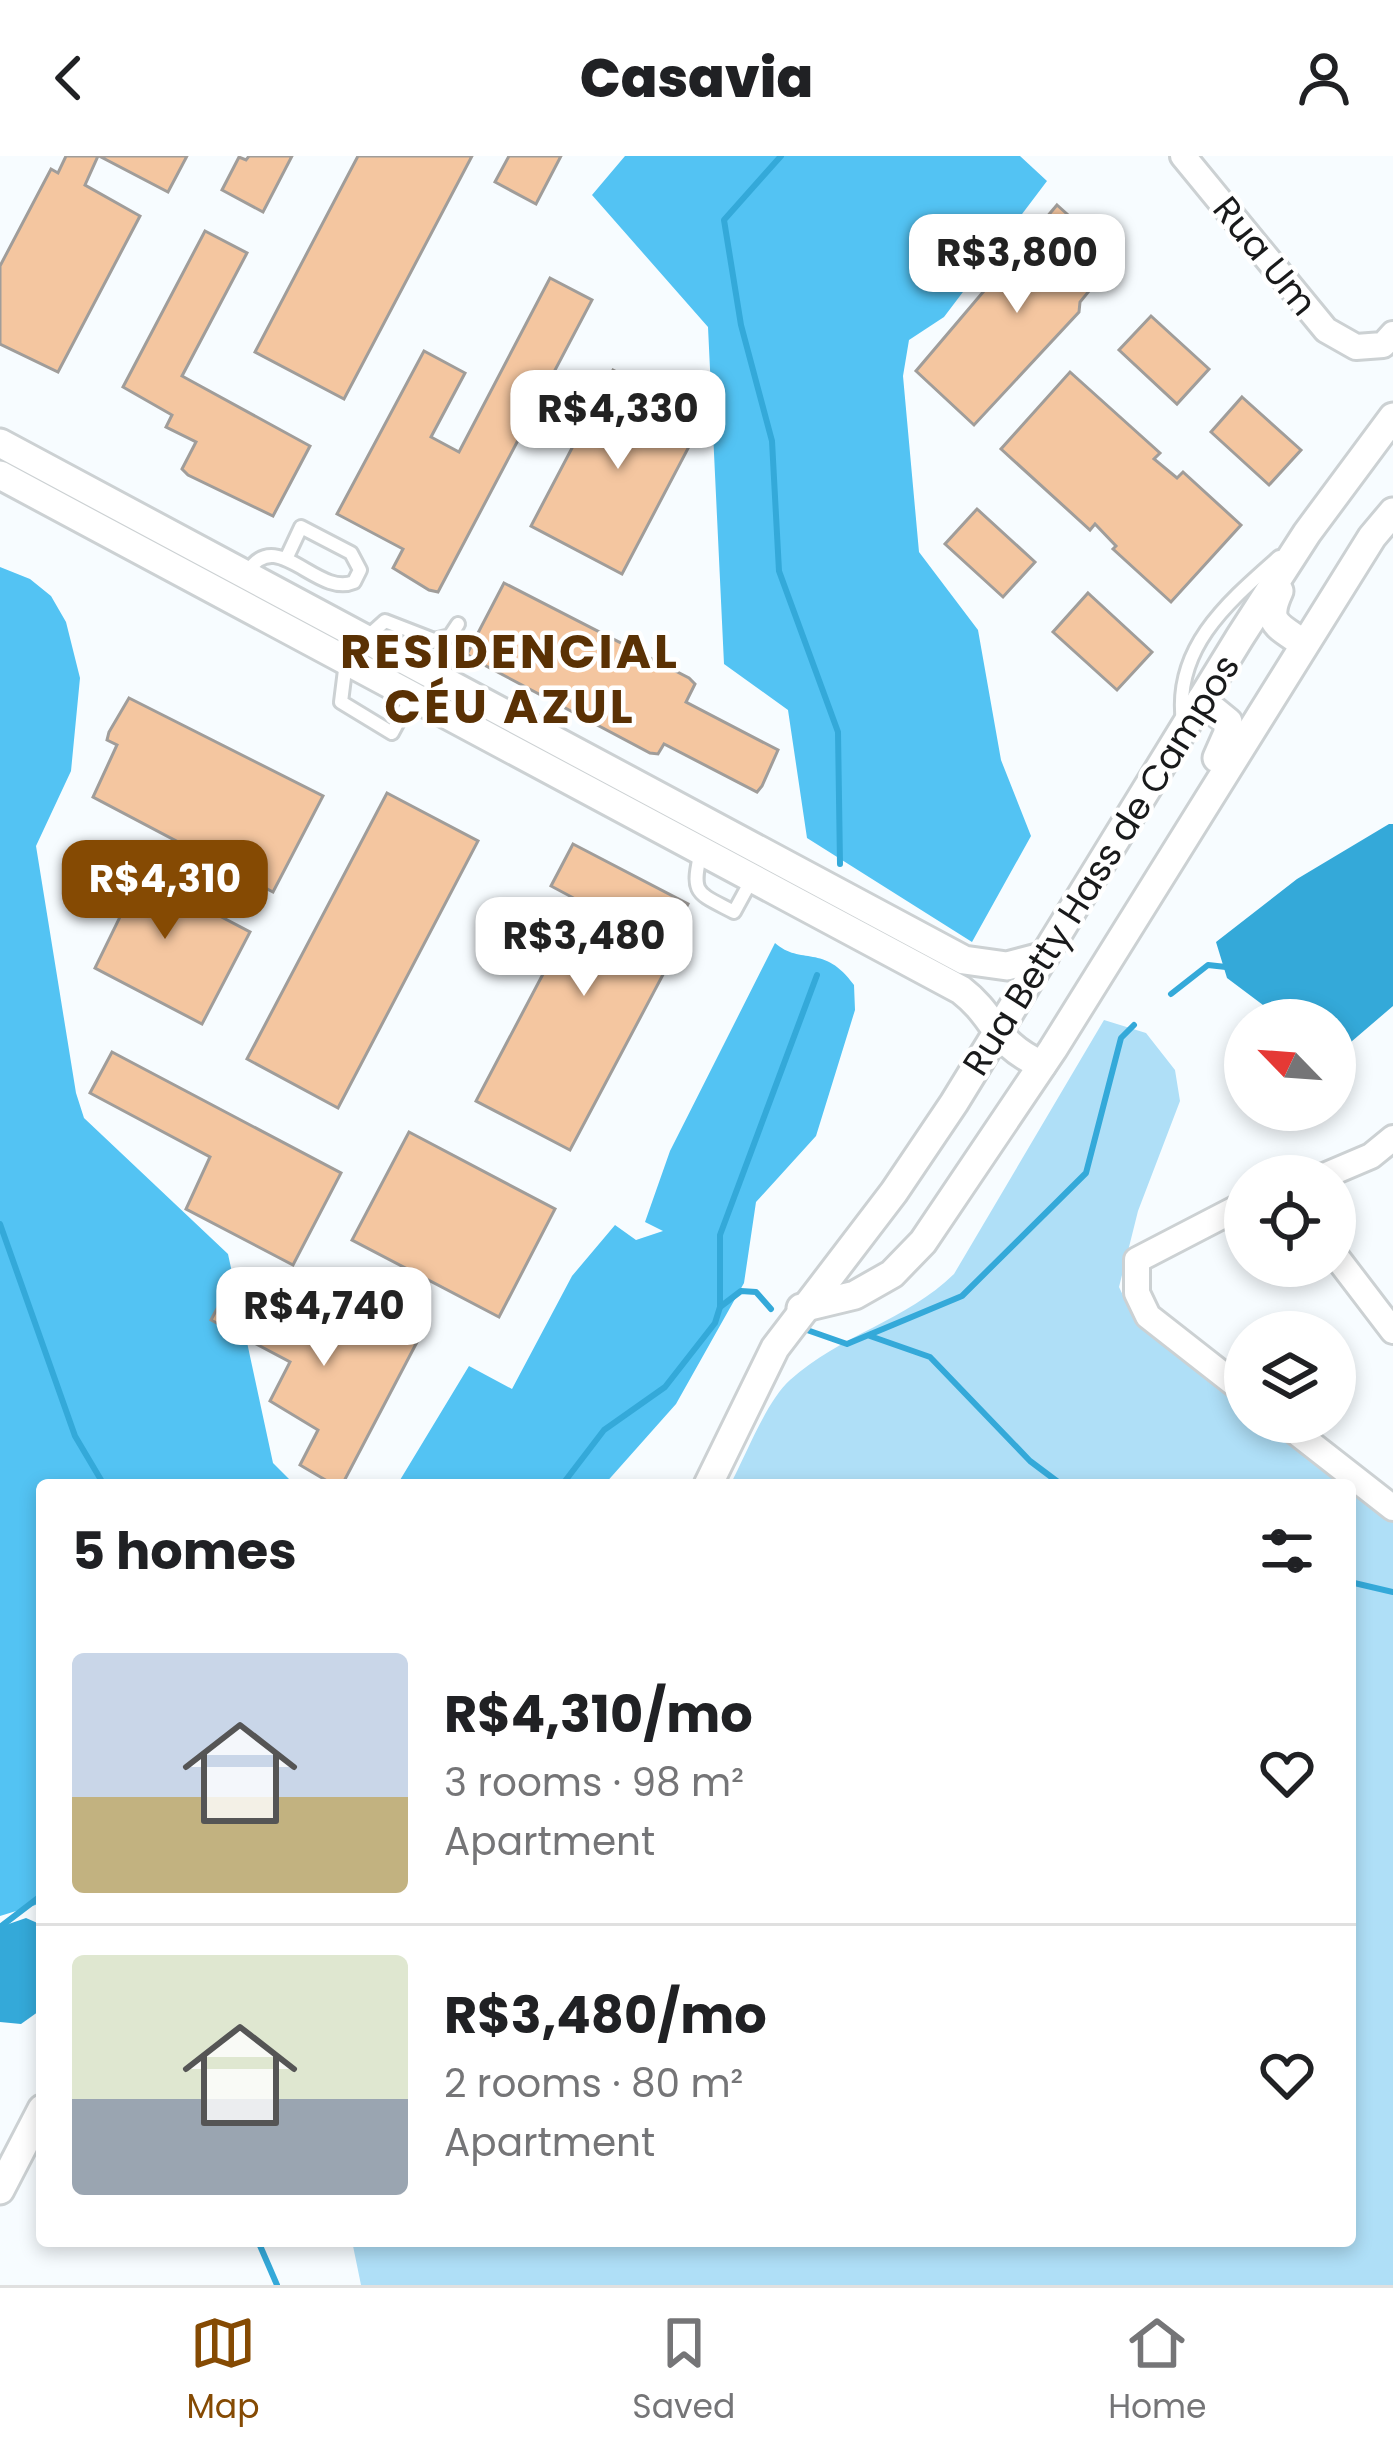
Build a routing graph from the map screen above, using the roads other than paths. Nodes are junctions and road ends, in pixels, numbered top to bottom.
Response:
1 (1183, 156) edge
2 (1393, 334) edge
3 (1393, 417) edge
4 (0, 442) edge
5 (0, 475) edge
6 (1393, 512) edge
7 (1307, 533) junction
8 (286, 559) junction
9 (246, 574) junction
10 (458, 624) dead end
11 (1304, 644) junction
12 (355, 650) junction
13 (412, 696) junction
14 (1201, 700) junction
15 (1184, 728) junction
16 (1174, 849) junction
17 (701, 851) junction
18 (752, 878) junction
19 (1046, 956) junction
20 (997, 1036) junction
21 (1042, 1065) junction
22 (1393, 1138) edge
23 (1356, 1162) edge
24 (1224, 1215) edge
25 (1356, 1283) edge
26 (801, 1307) junction
27 (1393, 1331) edge
28 (1224, 1376) edge
29 (1310, 1443) edge
30 (711, 1479) edge
31 (1356, 1479) edge
32 (1356, 1479) edge
33 (1393, 1508) edge
34 (36, 2121) edge
35 (0, 2190) edge

1 - 2 street, Rua Um
3 - 7 street, Rua Betty Hass de Campos
4 - 9 street
5 - 12 street
6 - 11 street, Rua Betty Hass de Campos
7 - 11 street
7 - 14 street, Rua Betty Hass de Campos
7 - 15 lane
8 - 8 lane
8 - 9 lane
9 - 12 street
10 - 12 lane
11 - 16 street, Rua Betty Hass de Campos
12 - 13 street
12 - 13 lane
12 - 19 street
13 - 17 street
14 - 15 street, Rua Betty Hass de Campos
14 - 16 street
15 - 19 street, Rua Betty Hass de Campos
16 - 21 street, Rua Betty Hass de Campos
17 - 18 street
17 - 18 lane
18 - 20 street
19 - 20 street, Rua Betty Hass de Campos
20 - 21 street
20 - 26 street, Rua Betty Hass de Campos
21 - 26 street, Rua Betty Hass de Campos
22 - 23 street
24 - 28 street
25 - 27 street
26 - 30 street, Rua Betty Hass de Campos
29 - 31 street
32 - 33 street
34 - 35 street

